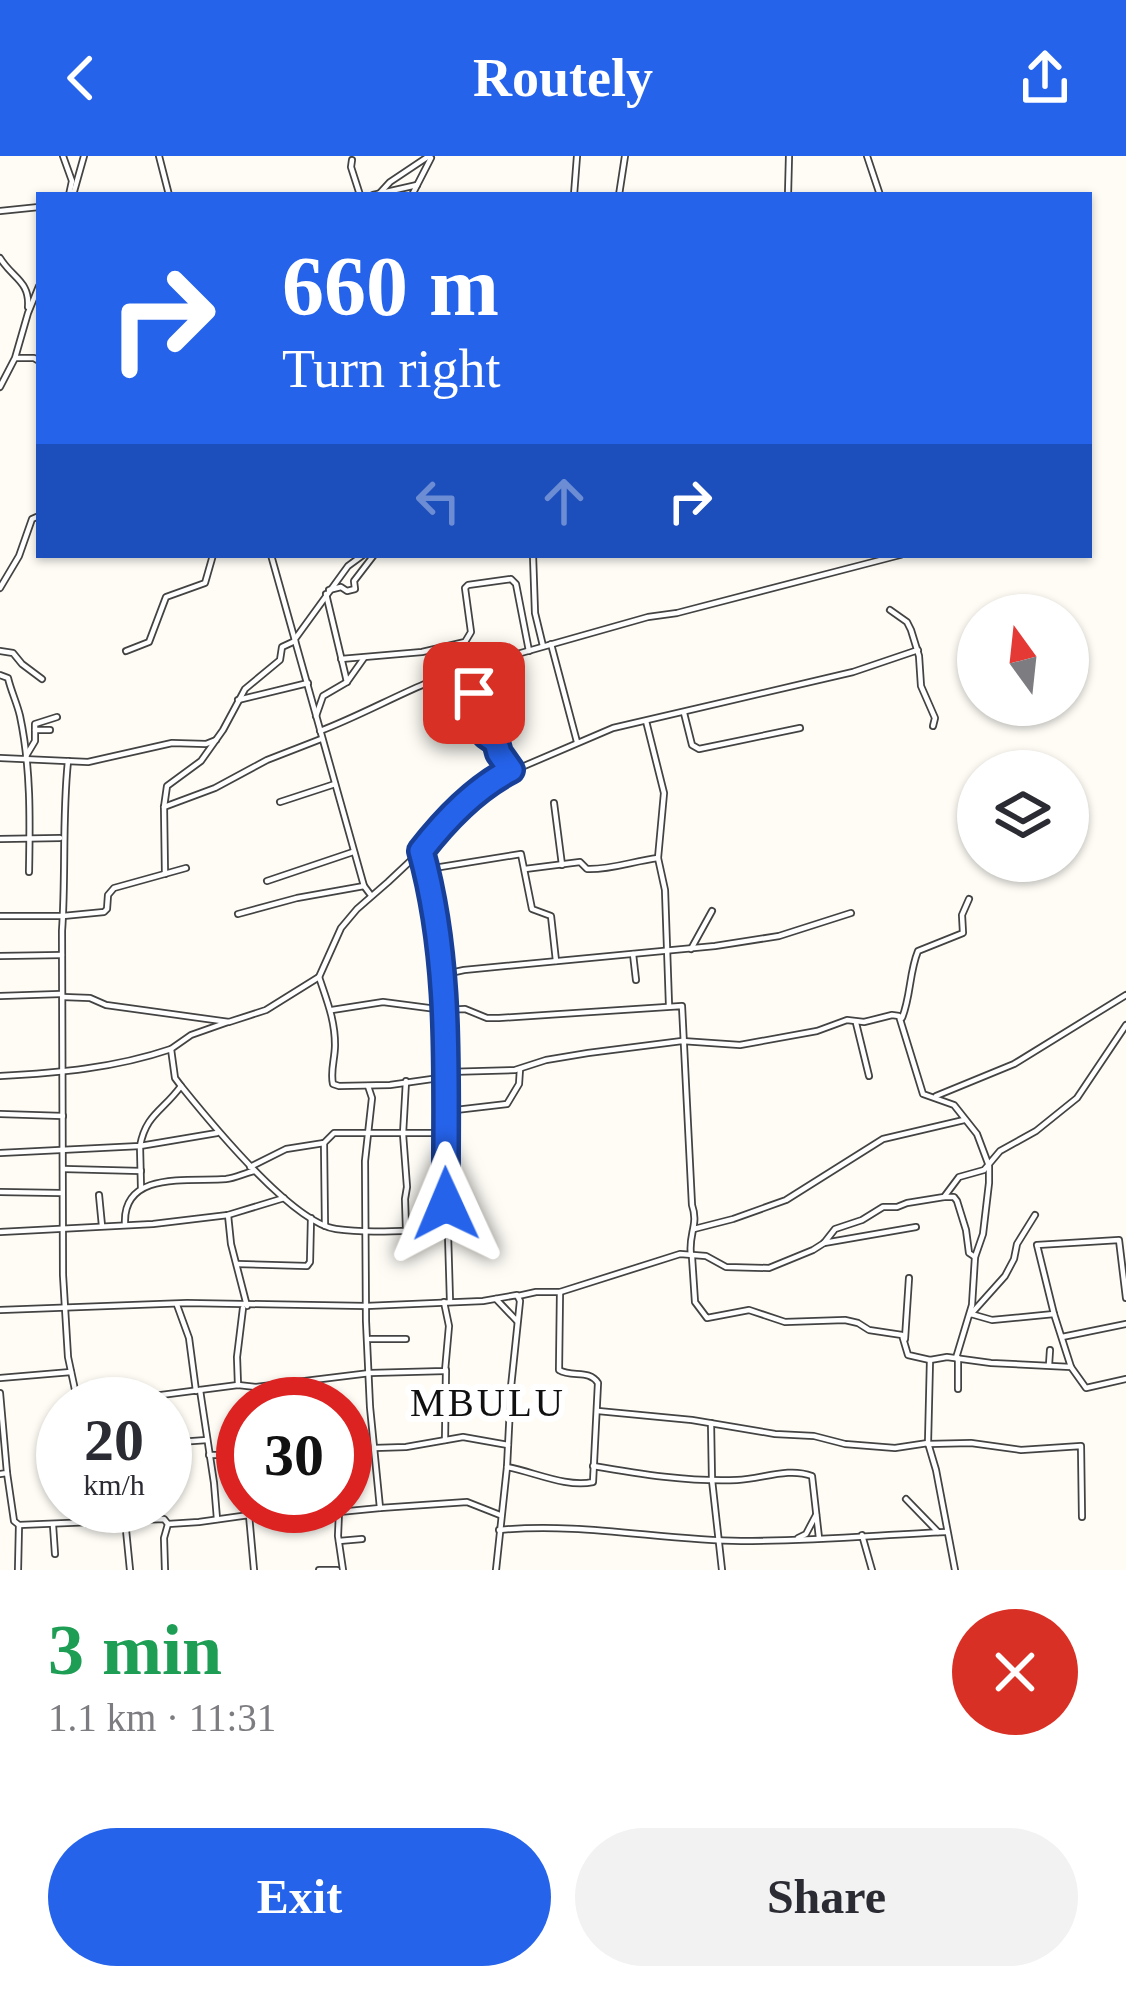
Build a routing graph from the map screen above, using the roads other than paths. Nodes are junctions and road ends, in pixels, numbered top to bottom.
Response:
1 (63, 156) edge
2 (84, 156) edge
3 (159, 156) edge
4 (430, 156) edge
5 (577, 156) edge
6 (626, 156) edge
7 (789, 156) edge
8 (867, 156) edge
9 (352, 160) dead end
10 (417, 185) junction
11 (71, 192) edge
12 (72, 192) edge
13 (168, 192) edge
14 (359, 192) edge
15 (378, 192) edge
16 (385, 192) edge
17 (414, 192) edge
18 (574, 192) edge
19 (619, 192) edge
20 (788, 192) edge
21 (879, 192) edge
22 (36, 207) edge
23 (0, 211) edge
24 (0, 258) edge
25 (36, 293) edge
26 (28, 313) junction
27 (15, 358) junction
28 (36, 359) edge
29 (0, 387) edge
30 (36, 517) edge
31 (212, 558) edge
32 (272, 558) edge
33 (359, 558) edge
34 (372, 558) edge
35 (533, 558) edge
36 (888, 558) edge
37 (0, 588) edge
38 (328, 592) junction
39 (890, 610) dead end
40 (295, 640) junction
41 (547, 645) junction
42 (918, 650) junction
43 (126, 651) dead end
44 (1, 652) edge
45 (529, 652) junction
46 (364, 658) junction
47 (341, 659) junction
48 (468, 668) junction
49 (0, 675) edge
50 (42, 679) dead end
51 (346, 682) junction
52 (308, 683) junction
53 (238, 700) junction
54 (683, 711) junction
55 (316, 716) junction
56 (57, 717) dead end
57 (645, 720) junction
58 (933, 726) dead end
59 (800, 728) dead end
60 (35, 730) junction
61 (50, 730) dead end
62 (320, 730) junction
63 (321, 739) junction
64 (216, 740) junction
65 (577, 742) junction
66 (0, 758) edge
67 (26, 758) junction
68 (68, 761) junction
69 (511, 770) junction
70 (335, 784) junction
71 (280, 802) dead end
72 (554, 803) dead end
73 (164, 807) junction
74 (30, 838) junction
75 (63, 838) junction
76 (0, 839) edge
77 (354, 851) junction
78 (421, 851) junction
79 (658, 858) junction
80 (562, 865) junction
81 (186, 868) dead end
82 (426, 869) junction
83 (525, 869) junction
84 (29, 872) dead end
85 (165, 874) junction
86 (268, 881) dead end
87 (364, 886) junction
88 (371, 896) junction
89 (969, 899) dead end
90 (712, 910) dead end
91 (851, 913) dead end
92 (238, 914) dead end
93 (0, 916) edge
94 (63, 916) junction
95 (692, 949) junction
96 (666, 951) junction
97 (633, 954) junction
98 (62, 955) junction
99 (0, 956) edge
100 (556, 961) junction
101 (441, 975) junction
102 (319, 977) junction
103 (636, 980) dead end
104 (1126, 995) edge
105 (0, 996) edge
106 (63, 996) junction
107 (669, 1005) junction
108 (332, 1010) junction
109 (444, 1010) junction
110 (902, 1018) junction
111 (230, 1022) junction
112 (856, 1023) junction
113 (1126, 1025) edge
114 (682, 1041) junction
115 (171, 1049) junction
116 (520, 1069) junction
117 (63, 1074) junction
118 (446, 1074) junction
119 (0, 1076) edge
120 (869, 1076) dead end
121 (406, 1081) junction
122 (181, 1086) junction
123 (368, 1086) junction
124 (931, 1097) junction
125 (447, 1111) junction
126 (0, 1114) edge
127 (63, 1116) junction
128 (964, 1120) junction
129 (219, 1133) junction
130 (368, 1133) junction
131 (445, 1133) junction
132 (403, 1134) junction
133 (324, 1143) junction
134 (140, 1145) junction
135 (63, 1151) junction
136 (0, 1153) edge
137 (989, 1166) junction
138 (64, 1169) junction
139 (252, 1169) junction
140 (140, 1171) junction
141 (141, 1188) junction
142 (0, 1192) edge
143 (62, 1192) junction
144 (99, 1195) dead end
145 (944, 1197) junction
146 (284, 1198) junction
147 (228, 1215) junction
148 (1035, 1215) dead end
149 (310, 1217) junction
150 (102, 1226) junction
151 (126, 1226) junction
152 (325, 1226) junction
153 (916, 1227) dead end
154 (64, 1229) junction
155 (693, 1229) junction
156 (406, 1230) junction
157 (447, 1230) junction
158 (0, 1232) edge
159 (365, 1232) junction
160 (824, 1243) junction
161 (691, 1255) junction
162 (975, 1258) junction
163 (237, 1264) junction
164 (909, 1278) dead end
165 (560, 1292) junction
166 (518, 1297) junction
167 (1126, 1298) edge
168 (496, 1300) junction
169 (447, 1301) junction
170 (177, 1305) junction
171 (65, 1306) junction
172 (245, 1306) junction
173 (367, 1306) junction
174 (0, 1310) edge
175 (971, 1314) junction
176 (1054, 1314) junction
177 (518, 1322) junction
178 (1126, 1324) edge
179 (1062, 1337) junction
180 (367, 1339) junction
181 (406, 1339) dead end
182 (905, 1339) junction
183 (1050, 1351) dead end
184 (957, 1358) junction
185 (930, 1360) junction
186 (1049, 1365) junction
187 (1071, 1367) junction
188 (446, 1370) junction
189 (71, 1372) junction
190 (370, 1373) junction
191 (72, 1377) edge
192 (238, 1377) edge
193 (333, 1377) edge
194 (0, 1378) edge
195 (1126, 1379) edge
196 (216, 1388) edge
197 (958, 1389) dead end
198 (198, 1390) junction
199 (192, 1391) edge
200 (0, 1393) edge
201 (598, 1411) junction
202 (711, 1424) junction
203 (207, 1440) junction
204 (445, 1440) junction
205 (192, 1441) edge
206 (928, 1443) junction
207 (508, 1444) junction
208 (374, 1448) junction
209 (209, 1455) junction
210 (216, 1455) edge
211 (592, 1466) junction
212 (508, 1467) junction
213 (4, 1474) edge
214 (712, 1480) junction
215 (906, 1499) dead end
216 (380, 1508) junction
217 (372, 1509) edge
218 (216, 1511) edge
219 (817, 1514) junction
220 (500, 1515) junction
221 (1082, 1517) dead end
222 (19, 1525) junction
223 (36, 1526) edge
224 (499, 1530) junction
225 (942, 1532) junction
226 (53, 1533) edge
227 (126, 1533) edge
228 (165, 1533) edge
229 (251, 1533) edge
230 (339, 1533) edge
231 (862, 1535) junction
232 (819, 1538) junction
233 (362, 1539) dead end
234 (716, 1539) junction
235 (793, 1540) junction
236 (339, 1541) junction
237 (55, 1553) dead end
238 (18, 1570) edge
239 (130, 1570) edge
240 (166, 1570) edge
241 (254, 1570) edge
242 (319, 1570) edge
243 (340, 1570) edge
244 (496, 1570) edge
245 (722, 1570) edge
246 (872, 1570) edge
247 (955, 1570) edge

1 - 11 street
2 - 12 street
3 - 13 street
4 - 10 street
4 - 15 street
5 - 18 street
6 - 19 street
7 - 20 street
8 - 21 street
9 - 14 street
10 - 16 street
10 - 17 street
22 - 23 street
24 - 26 street
25 - 26 street
26 - 27 street
27 - 28 street
27 - 29 street
30 - 37 street
31 - 43 street
32 - 40 street
33 - 38 street
34 - 38 street
35 - 41 street
36 - 41 street
38 - 40 street
38 - 47 street
39 - 42 street
40 - 52 street
40 - 53 street
41 - 45 street
41 - 65 street
42 - 54 street
42 - 58 street
44 - 50 street
45 - 46 street
45 - 48 street
46 - 47 street
46 - 51 street
47 - 51 street
48 - 62 street
48 - 69 street
49 - 67 street
51 - 55 street
52 - 53 street
52 - 55 street
53 - 64 street
54 - 57 street
54 - 59 street
55 - 62 street
56 - 60 street
57 - 65 street
57 - 79 street
60 - 61 street
60 - 67 street
62 - 63 street
63 - 70 street
63 - 73 street
64 - 68 street
64 - 73 street
65 - 69 street
66 - 67 street
67 - 68 street
67 - 74 street
68 - 75 street
69 - 78 street
70 - 71 street
70 - 77 street
72 - 80 street
73 - 85 street
74 - 75 street
74 - 76 street
74 - 84 street
75 - 94 street
77 - 86 street
77 - 87 street
78 - 82 street
78 - 88 street
79 - 80 street
79 - 96 street
80 - 83 street
81 - 85 street
82 - 83 street
82 - 101 street
83 - 100 street
85 - 94 street
87 - 88 street
87 - 92 street
88 - 102 street
89 - 110 street
90 - 95 street
91 - 95 street
93 - 94 street
94 - 98 street
95 - 96 street
96 - 97 street
96 - 107 street
97 - 100 street
97 - 103 street
98 - 99 street
98 - 106 street
100 - 101 street
101 - 109 street
102 - 108 street
102 - 111 street
104 - 124 street
105 - 106 street
106 - 111 street
106 - 117 street
107 - 109 street
107 - 114 street
108 - 109 street
108 - 123 street
109 - 118 street
110 - 112 street
110 - 124 street
111 - 115 street
112 - 114 street
112 - 120 street
113 - 137 street
114 - 116 street
114 - 155 street
115 - 117 street
115 - 122 street
116 - 118 street
116 - 125 street
117 - 119 street
117 - 127 street
118 - 121 street
118 - 125 street
121 - 123 street
121 - 132 street
122 - 129 street
122 - 134 street
123 - 130 street
124 - 128 street
125 - 131 street
126 - 127 street
127 - 135 street
128 - 137 street
128 - 155 street
129 - 134 street
129 - 139 street
130 - 132 street
130 - 133 street
130 - 159 street
131 - 132 street
131 - 157 street
132 - 156 street
133 - 139 street
133 - 152 street
134 - 135 street
134 - 140 street
135 - 136 street
135 - 138 street
137 - 145 street
137 - 162 street
138 - 140 street
138 - 143 street
139 - 141 street
139 - 146 street
140 - 141 street
141 - 151 street
142 - 143 street
143 - 154 street
144 - 150 street
145 - 160 street
145 - 162 street
146 - 147 street
146 - 149 street
147 - 151 street
147 - 163 street
148 - 175 street
149 - 152 street
149 - 163 street
150 - 151 street
150 - 154 street
152 - 159 street
153 - 160 street
154 - 158 street
154 - 171 street
155 - 161 street
156 - 157 street
156 - 159 street
157 - 169 street
159 - 173 street
160 - 161 street
161 - 165 street
161 - 182 street
162 - 175 street
163 - 172 street
164 - 182 street
165 - 166 street
165 - 201 street
166 - 168 street
166 - 177 street
167 - 176 street
168 - 169 street
168 - 177 street
169 - 173 street
169 - 188 street
170 - 171 street
170 - 172 street
170 - 198 street
171 - 174 street
171 - 189 street
172 - 173 street
172 - 192 street
173 - 180 street
175 - 176 street
175 - 184 street
176 - 179 street
177 - 207 street
178 - 179 street
179 - 187 street
180 - 181 street
180 - 190 street
182 - 185 street
183 - 186 street
184 - 185 street
184 - 186 street
184 - 197 street
185 - 206 street
186 - 187 street
187 - 195 street
188 - 190 street
188 - 204 street
189 - 191 street
189 - 194 street
190 - 193 street
190 - 208 street
196 - 198 street
198 - 199 street
198 - 203 street
200 - 213 street
201 - 202 street
201 - 211 street
202 - 206 street
202 - 214 street
203 - 205 street
203 - 209 street
204 - 207 street
204 - 208 street
206 - 221 street
206 - 225 street
207 - 212 street
208 - 216 street
209 - 210 street
209 - 218 street
211 - 212 street
211 - 214 street
212 - 220 street
213 - 222 street
214 - 219 street
214 - 234 street
215 - 225 street
216 - 217 street
216 - 220 street
219 - 232 street
219 - 235 street
220 - 224 street
222 - 223 street
222 - 238 street
224 - 234 street
224 - 244 street
225 - 231 street
225 - 247 street
226 - 237 street
227 - 239 street
228 - 240 street
229 - 241 street
230 - 236 street
231 - 232 street
231 - 246 street
232 - 235 street
233 - 236 street
234 - 235 street
234 - 245 street
236 - 243 street
242 - 243 street

